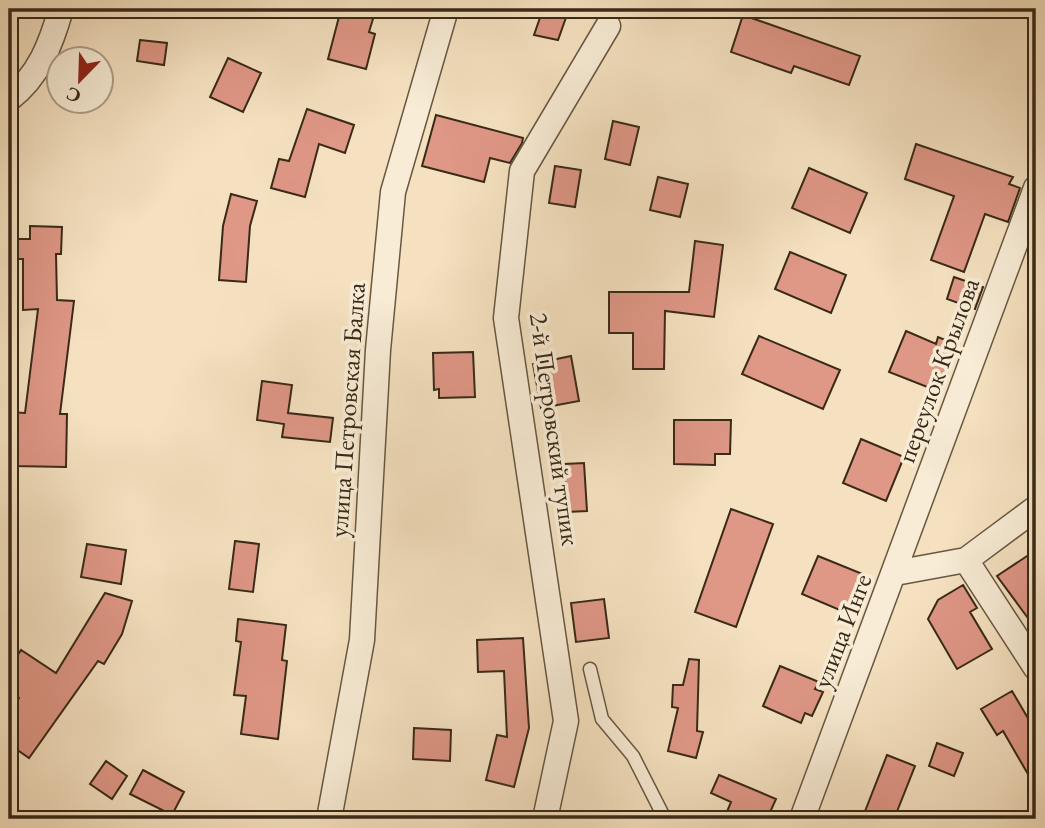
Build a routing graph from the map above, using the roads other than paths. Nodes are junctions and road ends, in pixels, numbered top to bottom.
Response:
1 (61, 9) edge
2 (446, 9) edge
3 (608, 26) dead end
4 (9, 99) edge
5 (1036, 188) edge
6 (1036, 508) edge
7 (966, 559) junction
8 (895, 573) junction
9 (1036, 668) edge
10 (590, 669) dead end
11 (329, 819) edge
12 (545, 819) edge
13 (665, 819) edge
14 (802, 819) edge

1 - 4 street
2 - 11 street, улица Петровская Балка
3 - 12 street, 2-й Петровский тупик
5 - 8 street, переулок Крылова
6 - 7 street, улица Инге
7 - 8 street, улица Инге
7 - 9 street
8 - 14 street, улица Инге
10 - 13 lane

